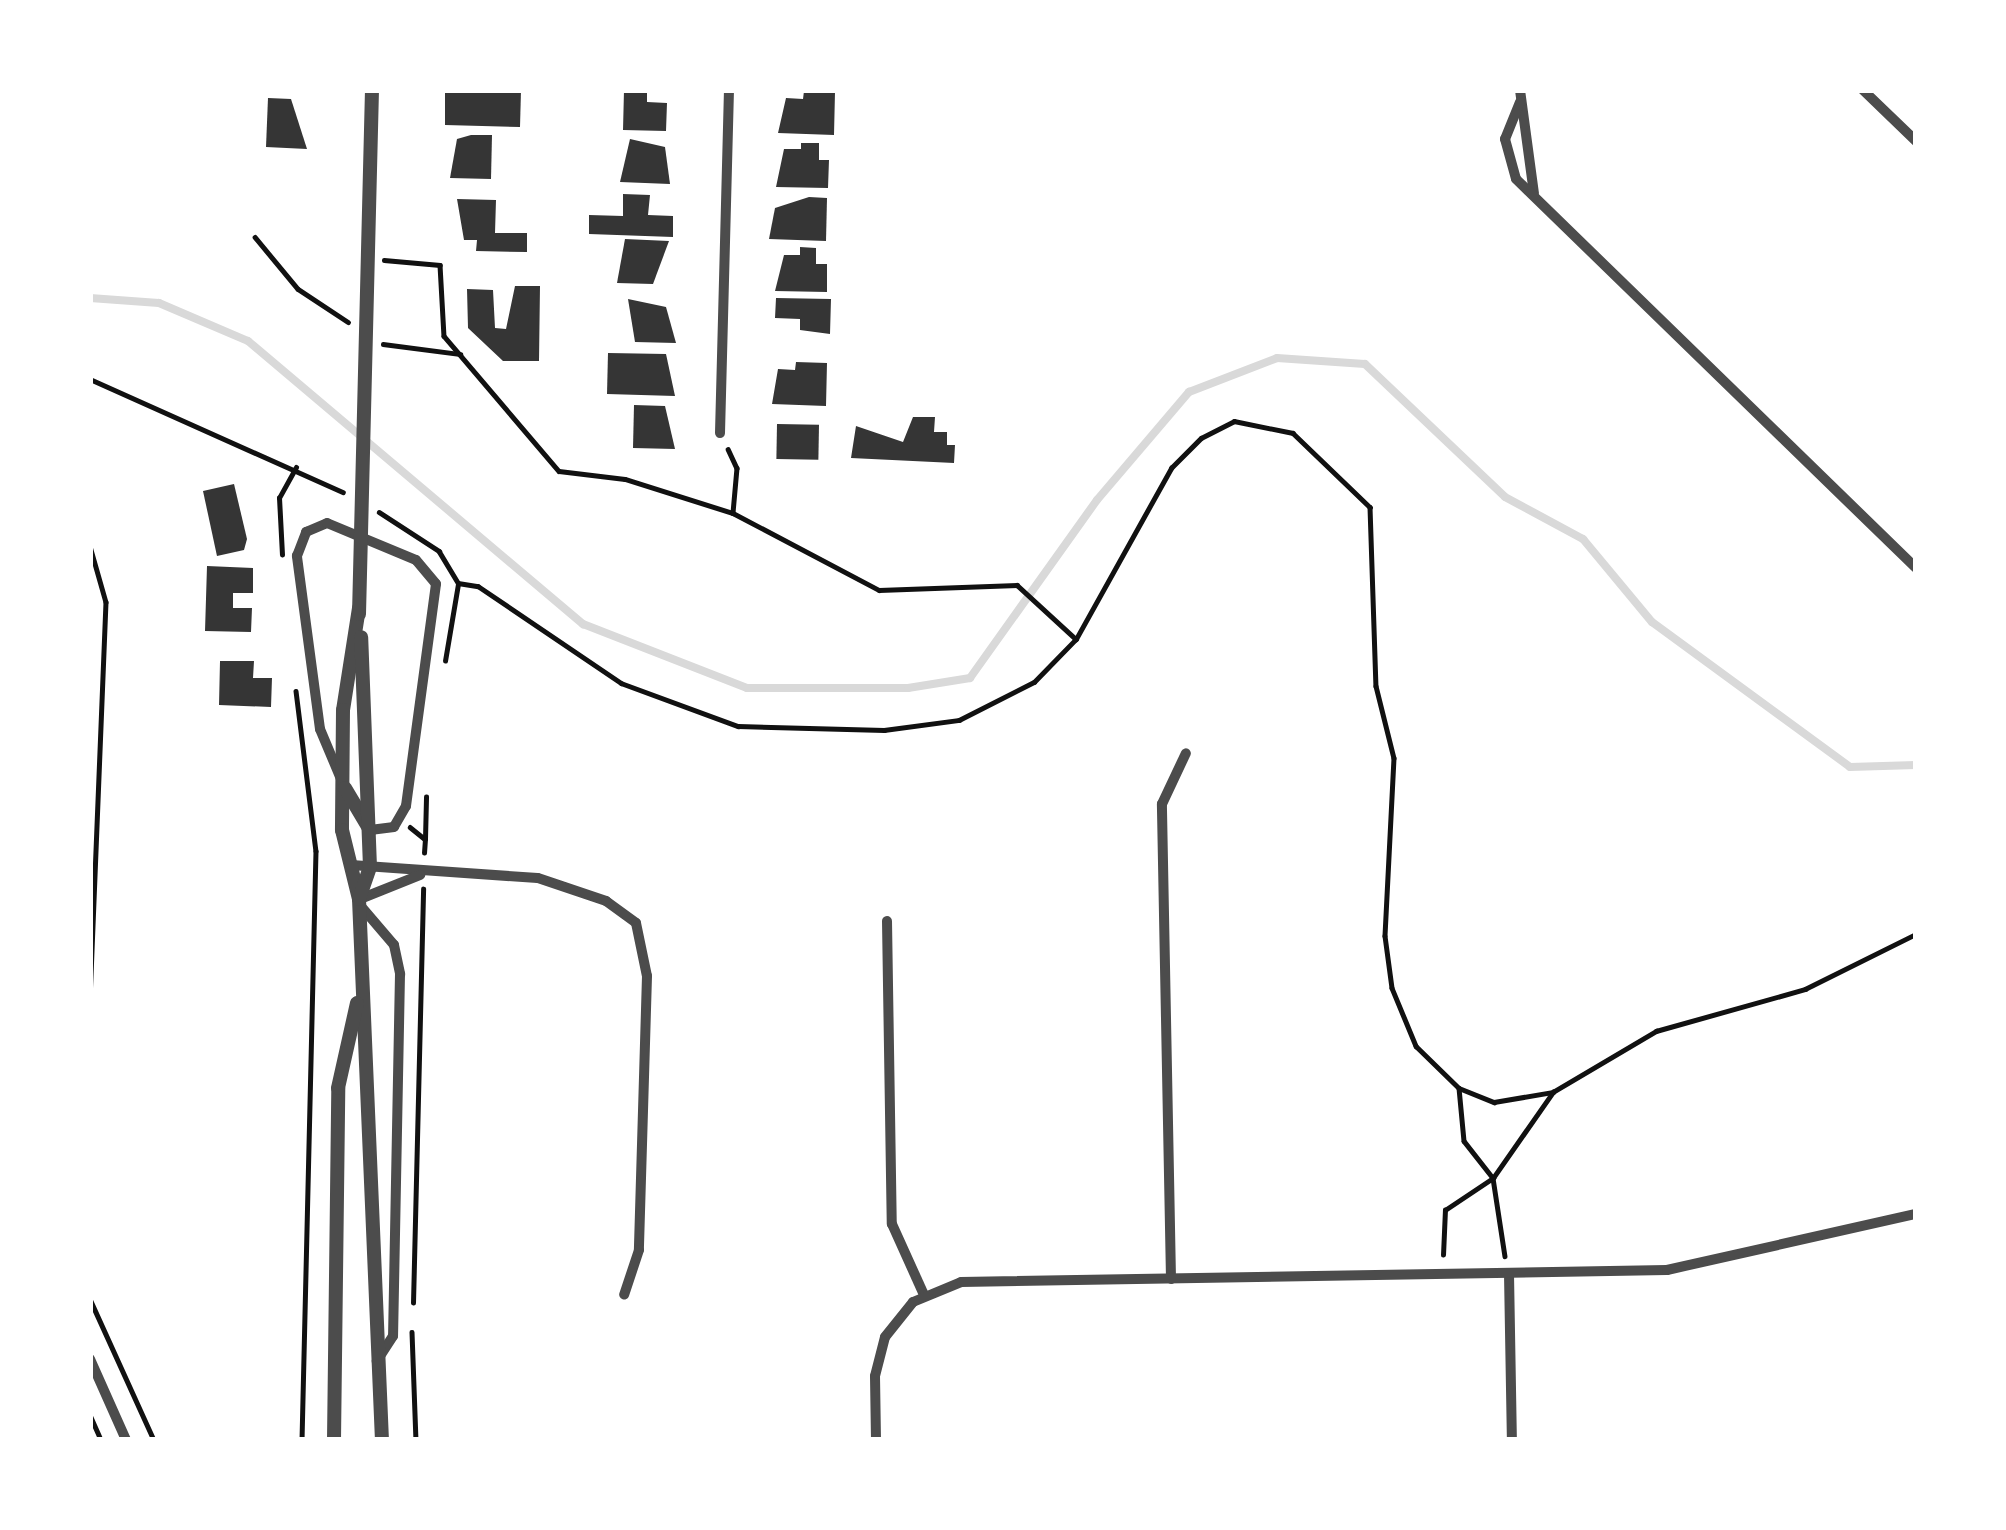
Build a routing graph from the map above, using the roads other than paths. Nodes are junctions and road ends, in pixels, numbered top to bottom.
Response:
1 (372, 90) edge
2 (729, 90) edge
3 (1863, 90) edge
4 (1520, 96) edge
5 (1916, 141) edge
6 (1538, 201) junction
7 (720, 433) road end
8 (1916, 568) edge
9 (359, 608) junction
10 (1186, 753) dead end
11 (342, 782) junction
12 (370, 830) junction
13 (351, 865) junction
14 (370, 867) junction
15 (424, 874) junction
16 (359, 902) junction
17 (887, 921) dead end
18 (358, 998) junction
19 (1916, 1214) edge
20 (1509, 1274) junction
21 (1171, 1279) junction
22 (624, 1295) dead end
23 (924, 1295) junction
24 (90, 1359) edge
25 (376, 1362) junction
26 (126, 1440) edge
27 (334, 1440) edge
28 (382, 1440) edge
29 (876, 1440) edge
30 (1512, 1440) edge

1 - 9 street
2 - 7 street
3 - 5 street
4 - 6 street
4 - 6 street
6 - 8 street
9 - 11 street
9 - 12 street
10 - 21 street
11 - 12 street
11 - 12 street
11 - 13 street
12 - 14 street
13 - 14 street
13 - 16 street
14 - 15 street
14 - 16 street
15 - 16 street
15 - 22 street
16 - 18 street
16 - 25 street
17 - 23 street
18 - 25 street
18 - 27 street
19 - 20 street
20 - 21 street
20 - 30 street
21 - 23 street
23 - 29 street
24 - 26 street
25 - 28 street

